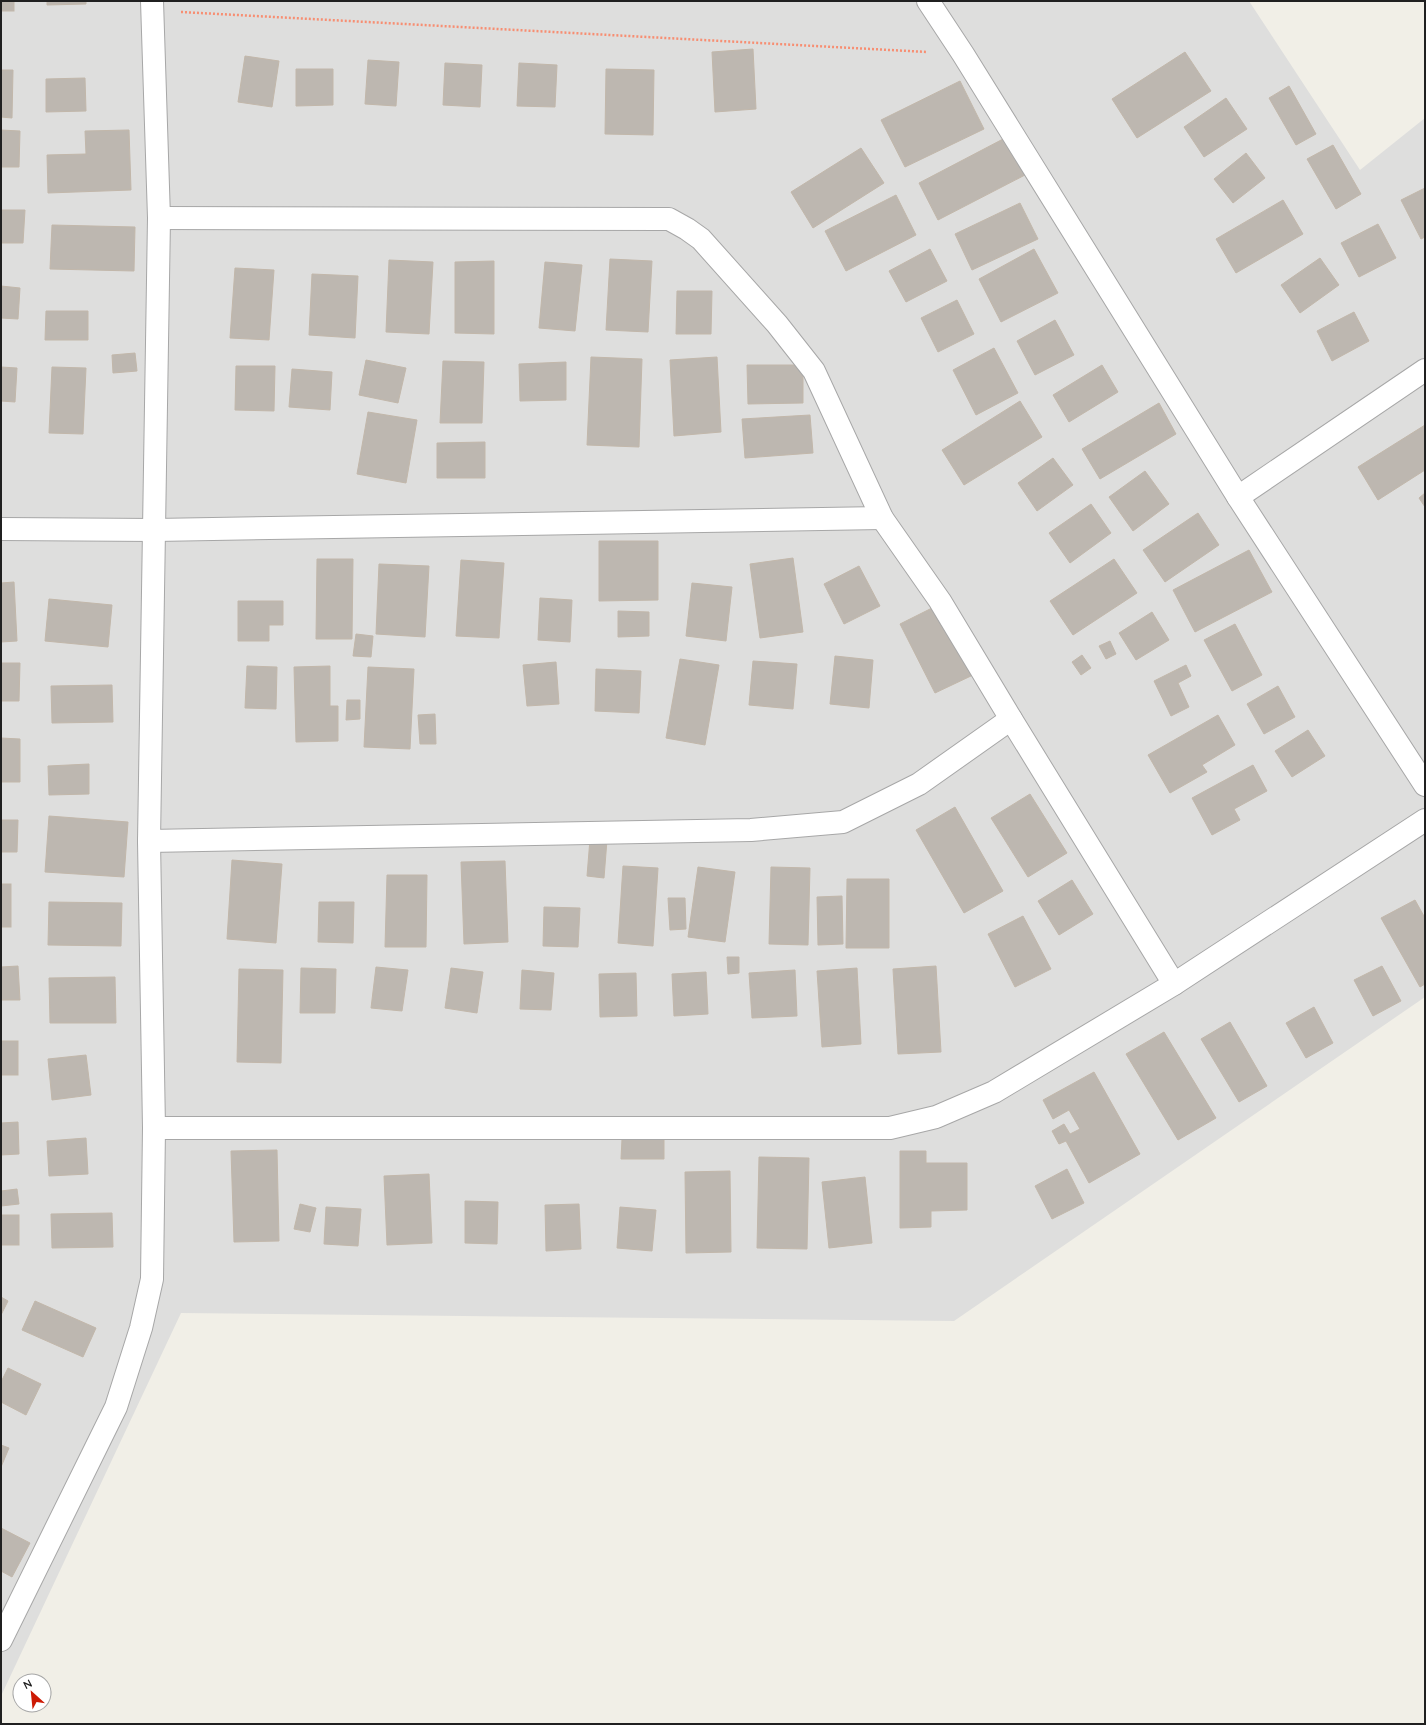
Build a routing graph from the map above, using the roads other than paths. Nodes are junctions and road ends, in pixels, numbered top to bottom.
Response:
1 (928, 1) edge
2 (152, 6) edge
3 (159, 218) junction
4 (1425, 370) edge
5 (1238, 497) junction
6 (882, 518) junction
7 (1, 529) edge
8 (155, 530) junction
9 (1011, 719) junction
10 (1425, 785) edge
11 (1425, 820) edge
12 (149, 841) junction
13 (1174, 984) junction
14 (154, 1128) junction
15 (1, 1640) edge

1 - 5 street
2 - 3 street
3 - 6 street
3 - 8 street
4 - 5 street
5 - 10 street
6 - 8 street
6 - 9 street
7 - 8 street
8 - 12 street
9 - 12 street
9 - 13 street
11 - 13 street
12 - 14 street
13 - 14 street
14 - 15 street

